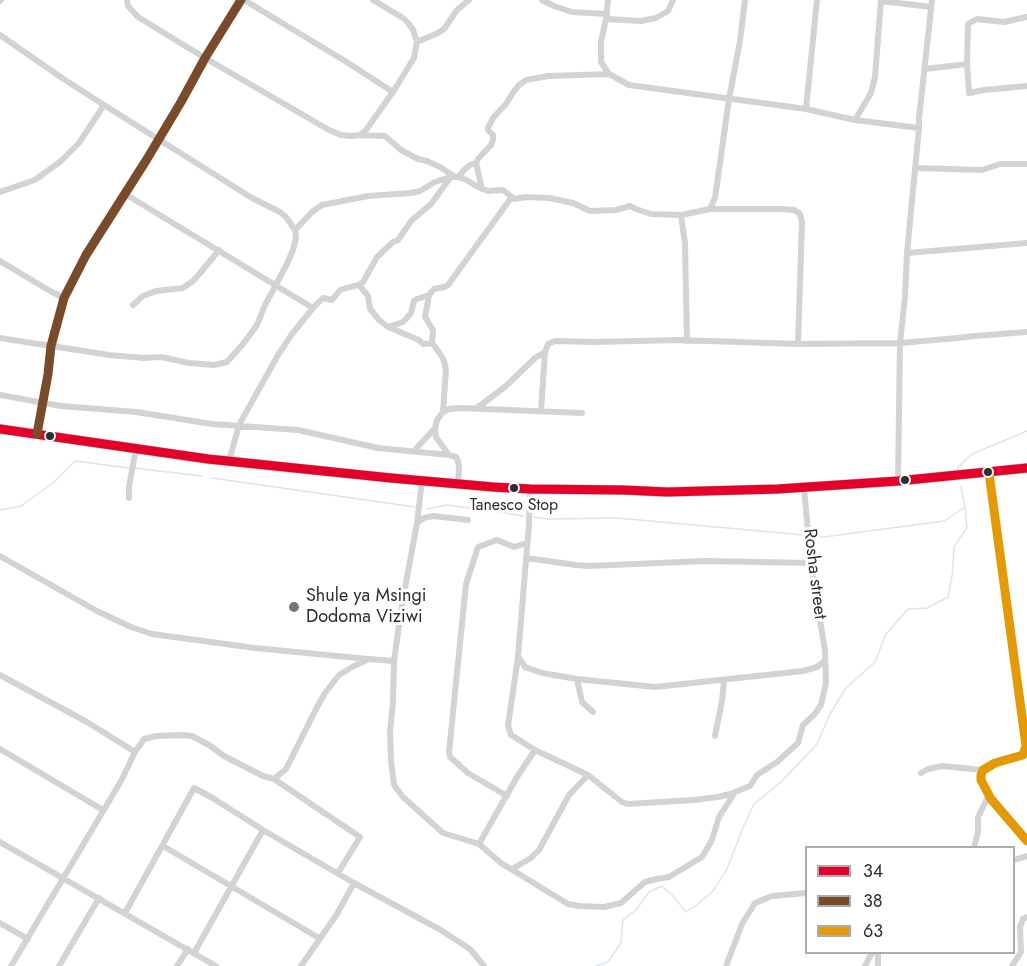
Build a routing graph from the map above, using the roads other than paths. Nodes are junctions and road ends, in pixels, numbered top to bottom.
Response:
1 (127, 0) edge
2 (242, 0) edge
3 (373, 0) edge
4 (469, 0) edge
5 (608, 0) edge
6 (673, 0) edge
7 (745, 0) edge
8 (817, 0) edge
9 (545, 1) edge
10 (881, 1) edge
11 (932, 3) edge
12 (607, 16) junction
13 (1027, 17) edge
14 (0, 35) edge
15 (417, 42) junction
16 (205, 58) junction
17 (967, 64) junction
18 (925, 69) junction
19 (609, 74) junction
20 (1027, 86) edge
21 (393, 92) junction
22 (729, 99) junction
23 (104, 105) junction
24 (806, 109) junction
25 (855, 120) junction
26 (919, 128) junction
27 (360, 135) junction
28 (159, 139) junction
29 (476, 164) junction
30 (1027, 164) edge
31 (915, 168) junction
32 (454, 177) junction
33 (482, 189) junction
34 (0, 192) edge
35 (125, 194) junction
36 (511, 198) junction
37 (711, 209) junction
38 (681, 215) junction
39 (295, 230) junction
40 (1027, 243) edge
41 (219, 250) junction
42 (907, 253) junction
43 (0, 261) edge
44 (359, 285) junction
45 (276, 286) junction
46 (429, 295) junction
47 (64, 298) junction
48 (133, 305) dead end
49 (313, 308) junction
50 (388, 327) junction
51 (1027, 332) edge
52 (0, 338) edge
53 (687, 340) junction
54 (432, 343) junction
55 (900, 343) junction
56 (798, 344) junction
57 (51, 346) junction
58 (545, 352) junction
59 (0, 395) edge
60 (43, 402) junction
61 (477, 408) junction
62 (541, 411) junction
63 (443, 412) junction
64 (582, 413) dead end
65 (239, 425) junction
66 (435, 428) junction
67 (0, 429) edge
68 (37, 434) junction
69 (414, 451) junction
70 (135, 453) junction
71 (449, 455) junction
72 (229, 461) junction
73 (1027, 468) edge
74 (989, 473) junction
75 (422, 481) junction
76 (898, 482) junction
77 (458, 484) junction
78 (804, 488) junction
79 (530, 489) junction
80 (129, 498) dead end
81 (468, 520) dead end
82 (417, 523) junction
83 (527, 543) junction
84 (0, 556) edge
85 (526, 558) junction
86 (811, 563) junction
87 (518, 657) junction
88 (369, 659) junction
89 (394, 661) junction
90 (825, 661) junction
91 (0, 675) edge
92 (577, 679) junction
93 (724, 681) junction
94 (593, 712) dead end
95 (715, 736) dead end
96 (0, 749) edge
97 (535, 750) junction
98 (135, 752) junction
99 (1025, 755) edge
100 (984, 770) junction
101 (921, 773) dead end
102 (588, 775) junction
103 (274, 779) junction
104 (735, 792) junction
105 (989, 795) junction
106 (507, 796) junction
107 (103, 810) junction
108 (263, 830) junction
109 (1027, 841) edge
110 (0, 842) edge
111 (479, 844) junction
112 (163, 846) junction
113 (974, 846) edge
114 (512, 869) junction
115 (338, 873) junction
116 (64, 878) junction
117 (354, 883) junction
118 (231, 886) junction
119 (805, 893) edge
120 (99, 898) junction
121 (125, 913) junction
122 (1027, 917) edge
123 (0, 923) edge
124 (320, 938) junction
125 (28, 939) junction
126 (191, 951) junction
127 (11, 966) edge
128 (59, 966) edge
129 (177, 966) edge
130 (216, 966) edge
131 (301, 966) edge
132 (484, 966) edge
133 (726, 966) edge
134 (1012, 966) edge

1 - 16 street
2 - 16 street
2 - 21 street
3 - 15 street
4 - 15 street
5 - 12 street
6 - 12 street
7 - 22 street
8 - 24 street
9 - 12 street
10 - 11 street
10 - 25 street
11 - 18 street
12 - 19 street
13 - 17 street
14 - 23 street
15 - 21 street
16 - 27 street
16 - 28 street
17 - 18 street
17 - 20 street
18 - 26 street
19 - 22 street
19 - 29 street
21 - 27 street
22 - 24 street
22 - 37 street
23 - 28 street
23 - 34 street
24 - 25 street
25 - 26 street
26 - 31 street
27 - 32 street
28 - 35 street
28 - 39 street
29 - 32 street
29 - 33 street
30 - 31 street
31 - 42 street
32 - 33 street
32 - 39 street
32 - 44 street
33 - 36 street
35 - 41 street
35 - 47 street
36 - 38 street
36 - 46 street
37 - 38 street
37 - 56 street
38 - 53 street
39 - 45 street
40 - 42 street
41 - 45 street
41 - 48 street
42 - 55 street
43 - 47 street
44 - 49 street
44 - 50 street
45 - 49 street
45 - 57 street
46 - 50 street
46 - 54 street
47 - 57 street
49 - 65 street
50 - 54 street
51 - 55 street
52 - 57 street
53 - 56 street
53 - 58 street
54 - 63 street
55 - 56 street
55 - 76 street
57 - 60 street
58 - 61 street
58 - 62 street
59 - 60 street
60 - 65 street
60 - 68 street
61 - 62 street
61 - 63 street
62 - 64 street
63 - 66 street
65 - 69 street
65 - 72 street
66 - 69 street
66 - 71 street
67 - 68 highway
68 - 70 highway
69 - 71 street
70 - 72 highway
70 - 80 street
71 - 77 street
72 - 75 highway
73 - 74 highway
74 - 76 highway
74 - 99 street
75 - 77 highway
75 - 82 street
76 - 78 highway
77 - 79 highway
78 - 79 highway
78 - 86 street, Rosha street
79 - 83 street
81 - 82 street
82 - 89 street
83 - 85 street
83 - 106 street
84 - 88 street
85 - 86 street
85 - 87 street
86 - 90 street, Rosha street
87 - 92 street
87 - 97 street
88 - 89 street
88 - 103 street
89 - 111 street
90 - 93 street
90 - 104 street, Rosha street
91 - 98 street
92 - 93 street
92 - 94 street
93 - 95 street
96 - 107 street
97 - 102 street
97 - 106 street
98 - 103 street
98 - 107 street
99 - 100 street
100 - 101 street
100 - 105 street
102 - 104 street
102 - 114 street
103 - 115 street
104 - 114 street
105 - 109 street
105 - 113 street
106 - 111 street
107 - 116 street
108 - 112 street
108 - 115 street
108 - 118 street
110 - 116 street
111 - 114 street
112 - 118 street
112 - 121 street
115 - 117 street
116 - 120 street
116 - 125 street
117 - 124 street
117 - 132 street
118 - 124 street
118 - 126 street
119 - 133 street
120 - 121 street
120 - 128 street
121 - 126 street
122 - 134 street
123 - 125 street
124 - 131 street
125 - 127 street
126 - 129 street
126 - 130 street

